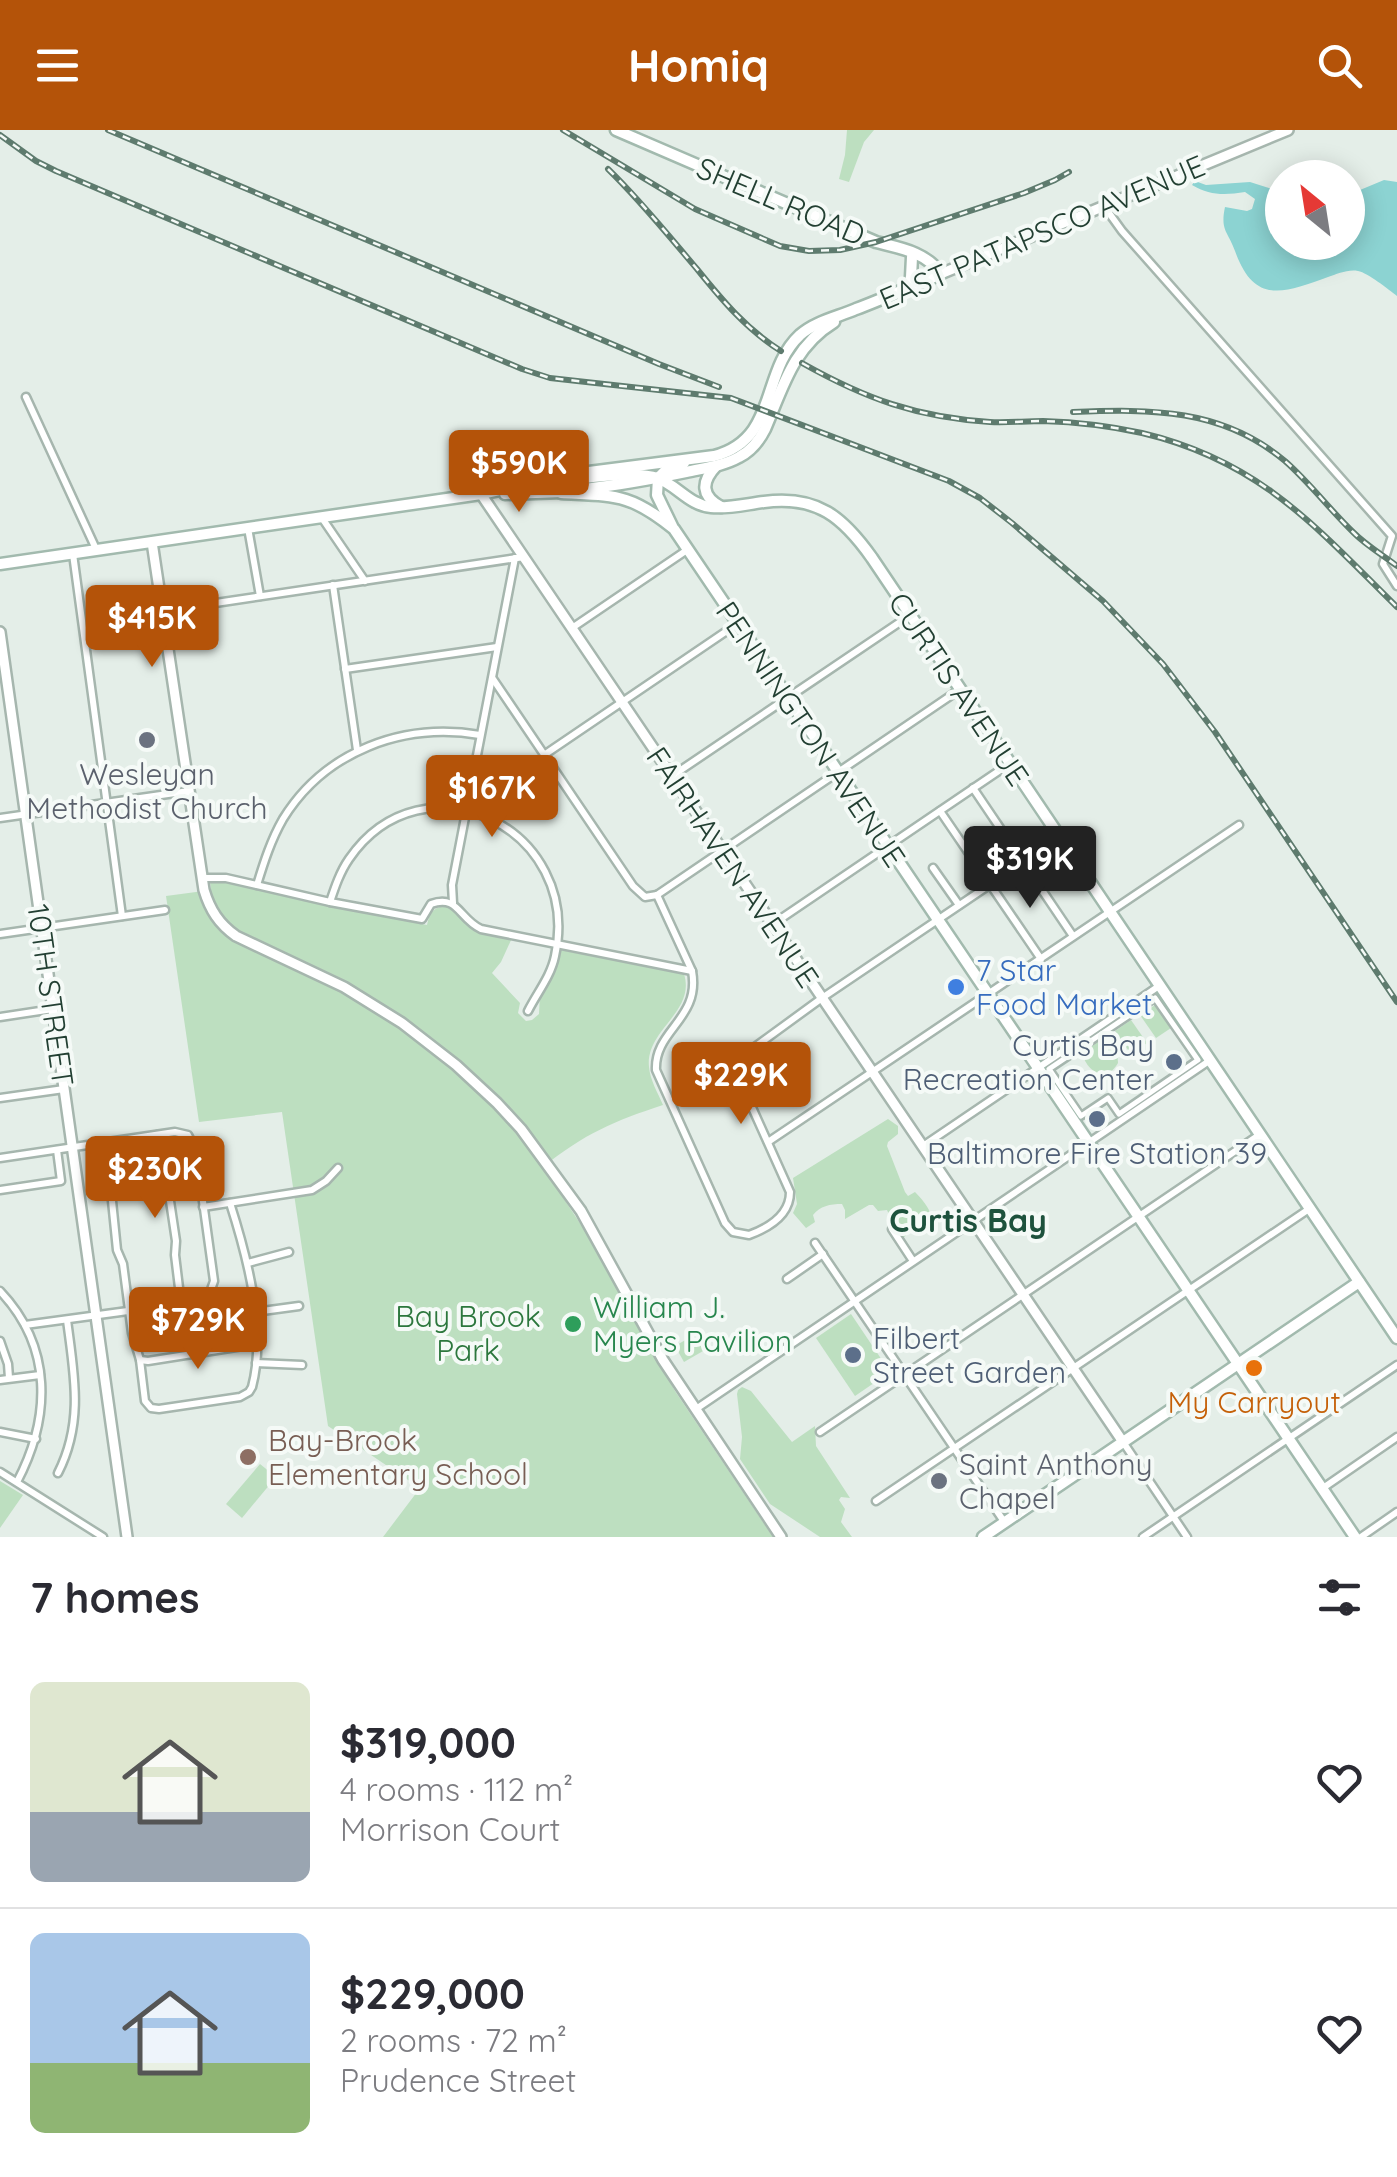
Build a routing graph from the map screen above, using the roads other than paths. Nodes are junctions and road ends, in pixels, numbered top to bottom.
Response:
1 (616, 130) edge
2 (1288, 130) edge
3 (1104, 206) junction
4 (891, 246) junction
5 (912, 257) junction
6 (938, 275) junction
7 (908, 288) junction
8 (26, 397) dead end
9 (715, 461) junction
10 (658, 478) junction
11 (520, 486) junction
12 (561, 493) junction
13 (482, 494) junction
14 (722, 507) junction
15 (322, 518) junction
16 (248, 528) junction
17 (674, 529) junction
18 (152, 542) junction
19 (96, 550) junction
20 (688, 550) junction
21 (72, 554) junction
22 (520, 558) junction
23 (0, 564) edge
24 (365, 580) junction
25 (334, 585) junction
26 (1397, 586) edge
27 (260, 596) junction
28 (162, 610) junction
29 (909, 616) junction
30 (737, 624) junction
31 (572, 628) junction
32 (0, 632) edge
33 (498, 647) junction
34 (345, 670) junction
35 (492, 678) junction
36 (959, 690) junction
37 (787, 698) junction
38 (622, 702) junction
39 (480, 735) junction
40 (357, 750) junction
41 (544, 756) junction
42 (1009, 764) junction
43 (837, 773) junction
44 (672, 776) junction
45 (972, 788) junction
46 (189, 792) junction
47 (107, 803) junction
48 (940, 810) junction
49 (466, 811) junction
50 (26, 815) junction
51 (0, 818) edge
52 (1239, 825) dead end
53 (1059, 838) junction
54 (887, 846) junction
55 (723, 851) junction
56 (1022, 862) junction
57 (934, 868) dead end
58 (202, 878) junction
59 (990, 884) junction
60 (256, 885) junction
61 (657, 895) junction
62 (330, 902) junction
63 (453, 903) junction
64 (959, 906) junction
65 (165, 910) dead end
66 (1109, 912) junction
67 (122, 916) junction
68 (937, 920) junction
69 (772, 924) junction
70 (41, 928) junction
71 (0, 934) edge
72 (1073, 937) junction
73 (557, 944) junction
74 (1040, 959) junction
75 (692, 971) junction
76 (1159, 986) junction
77 (988, 994) junction
78 (822, 998) junction
79 (53, 1009) junction
80 (528, 1011) dead end
81 (0, 1017) edge
82 (1209, 1061) junction
83 (1043, 1069) junction
84 (872, 1072) junction
85 (64, 1089) junction
86 (0, 1098) edge
87 (158, 1135) junction
88 (1259, 1135) junction
89 (106, 1142) junction
90 (768, 1142) junction
91 (1088, 1143) junction
92 (923, 1146) junction
93 (72, 1147) junction
94 (57, 1150) junction
95 (0, 1158) edge
96 (338, 1168) dead end
97 (0, 1190) edge
98 (230, 1203) junction
99 (204, 1207) junction
100 (1310, 1209) junction
101 (1138, 1217) junction
102 (973, 1221) junction
103 (892, 1229) dead end
104 (816, 1243) dead end
105 (288, 1252) dead end
106 (823, 1254) junction
107 (913, 1261) junction
108 (248, 1263) junction
109 (787, 1279) dead end
110 (1359, 1282) junction
111 (0, 1291) edge
112 (1188, 1291) junction
113 (1023, 1294) junction
114 (855, 1301) junction
115 (181, 1304) junction
116 (299, 1306) dead end
117 (129, 1311) junction
118 (255, 1312) junction
119 (96, 1316) junction
120 (66, 1320) junction
121 (25, 1326) junction
122 (1397, 1338) edge
123 (0, 1341) edge
124 (256, 1344) junction
125 (140, 1360) junction
126 (256, 1364) junction
127 (1238, 1364) junction
128 (302, 1365) dead end
129 (1397, 1365) edge
130 (1073, 1368) junction
131 (40, 1374) junction
132 (904, 1374) junction
133 (5, 1379) edge
134 (694, 1409) junction
135 (0, 1432) edge
136 (820, 1432) dead end
137 (1397, 1437) edge
138 (36, 1439) junction
139 (1288, 1439) junction
140 (1123, 1442) junction
141 (954, 1448) junction
142 (0, 1472) edge
143 (58, 1473) dead end
144 (16, 1482) junction
145 (1322, 1488) junction
146 (876, 1502) dead end
147 (1397, 1512) edge
148 (1174, 1517) junction
149 (1004, 1523) junction
150 (102, 1537) edge
151 (127, 1537) edge
152 (781, 1537) edge
153 (984, 1537) edge
154 (1144, 1537) edge
155 (1187, 1537) edge
156 (1358, 1537) edge

1 - 4 main road, SHELL ROAD
2 - 3 street, EAST PATAPSCO AVENUE
3 - 6 street, EAST PATAPSCO AVENUE
3 - 26 street
4 - 5 main road, SHELL ROAD
4 - 6 main road, SHELL ROAD
5 - 6 main road, SHELL ROAD
5 - 7 main road
6 - 7 main road, EAST PATAPSCO AVENUE
7 - 9 main road, EAST PATAPSCO AVENUE
8 - 19 street
9 - 10 main road, EAST PATAPSCO AVENUE
9 - 11 main road, EAST PATAPSCO AVENUE
9 - 14 main road
10 - 11 main road
10 - 12 main road, EAST PATAPSCO AVENUE
10 - 14 main road, CURTIS AVENUE
10 - 17 main road
11 - 13 main road, EAST PATAPSCO AVENUE
12 - 13 main road, EAST PATAPSCO AVENUE
12 - 17 main road, PENNINGTON AVENUE
13 - 15 main road, EAST PATAPSCO AVENUE
13 - 22 street, FAIRHAVEN AVENUE
14 - 29 main road, CURTIS AVENUE
15 - 16 main road, EAST PATAPSCO AVENUE
15 - 24 street
16 - 18 main road, EAST PATAPSCO AVENUE
16 - 27 street
17 - 20 main road, PENNINGTON AVENUE
18 - 19 main road, EAST PATAPSCO AVENUE
18 - 28 street
19 - 21 main road, EAST PATAPSCO AVENUE
20 - 30 main road, PENNINGTON AVENUE
20 - 31 street
21 - 23 main road, EAST PATAPSCO AVENUE
21 - 47 street
22 - 24 street
22 - 31 street, FAIRHAVEN AVENUE
22 - 33 street
24 - 25 street
25 - 27 street
25 - 34 street
27 - 28 street
28 - 46 street
29 - 36 main road, CURTIS AVENUE
29 - 37 street
30 - 37 main road, PENNINGTON AVENUE
30 - 38 street
31 - 38 street, FAIRHAVEN AVENUE
32 - 50 street, 10TH STREET
33 - 34 street
33 - 35 street
34 - 40 street
35 - 39 street
35 - 41 street
36 - 42 main road, CURTIS AVENUE
36 - 43 street
37 - 43 main road, PENNINGTON AVENUE
37 - 44 street
38 - 41 street
38 - 44 street, FAIRHAVEN AVENUE
39 - 40 street
39 - 49 street
40 - 60 street
41 - 61 street
42 - 45 street
42 - 53 main road, CURTIS AVENUE
43 - 54 main road, PENNINGTON AVENUE
43 - 55 street
44 - 55 street, FAIRHAVEN AVENUE
45 - 48 street
45 - 56 street
46 - 47 street
46 - 58 street
47 - 50 street
47 - 67 street
48 - 54 street
48 - 59 street
49 - 62 street
49 - 63 street
49 - 73 street
50 - 51 street
50 - 70 street, 10TH STREET
52 - 66 street
53 - 56 street
53 - 66 main road, CURTIS AVENUE
54 - 68 main road, PENNINGTON AVENUE
54 - 69 street
55 - 61 street
55 - 69 street, FAIRHAVEN AVENUE
56 - 59 street
56 - 72 street
57 - 64 street
58 - 60 street
58 - 134 street
59 - 64 street
59 - 74 street
60 - 62 street
61 - 75 street
62 - 63 street
63 - 73 street
64 - 68 street
65 - 67 street
66 - 72 street
66 - 76 main road, CURTIS AVENUE
67 - 70 street
68 - 77 main road, PENNINGTON AVENUE
68 - 78 street
69 - 78 street, FAIRHAVEN AVENUE
70 - 71 street
70 - 79 street, 10TH STREET
72 - 74 street
73 - 75 street
73 - 80 street
74 - 77 street
75 - 90 street
76 - 82 main road, CURTIS AVENUE
76 - 83 street
77 - 83 main road, PENNINGTON AVENUE
77 - 84 street
78 - 84 street, FAIRHAVEN AVENUE
78 - 90 street
79 - 81 street
79 - 85 street, 10TH STREET
82 - 88 main road, CURTIS AVENUE
82 - 91 street
83 - 83 street
83 - 91 main road, PENNINGTON AVENUE
83 - 92 street
84 - 90 street
84 - 92 street, FAIRHAVEN AVENUE
85 - 86 street
85 - 93 street, 10TH STREET
87 - 89 street
87 - 99 street
87 - 115 street
88 - 100 main road, CURTIS AVENUE
88 - 101 street
89 - 93 street
89 - 117 street
91 - 101 main road, PENNINGTON AVENUE
91 - 102 street
92 - 102 street, FAIRHAVEN AVENUE
93 - 94 street
93 - 119 street, 10TH STREET
94 - 95 street
94 - 97 street
96 - 98 street
98 - 99 street
98 - 108 street
99 - 115 street
100 - 110 main road, CURTIS AVENUE
100 - 112 street
101 - 112 main road, PENNINGTON AVENUE
101 - 113 street
102 - 107 street
102 - 113 street, FAIRHAVEN AVENUE
103 - 107 street
104 - 106 street
105 - 108 street
106 - 109 street
106 - 114 street
107 - 114 street
108 - 118 street
110 - 122 main road, CURTIS AVENUE
110 - 127 main road
111 - 121 street
112 - 127 main road, PENNINGTON AVENUE
112 - 130 street
113 - 130 street, FAIRHAVEN AVENUE
113 - 132 street
114 - 132 street
114 - 134 street
115 - 117 street
116 - 118 street
117 - 119 street
117 - 125 street
118 - 124 street
119 - 120 street
119 - 151 street, 10TH STREET
120 - 121 street
120 - 143 street
121 - 131 street
123 - 133 street
124 - 125 street
124 - 126 street
125 - 126 street
126 - 128 street
127 - 139 main road, PENNINGTON AVENUE
127 - 140 main road
129 - 139 street
130 - 140 street, FAIRHAVEN AVENUE
130 - 141 street
131 - 133 street
131 - 138 street
132 - 136 street
132 - 141 street
134 - 152 street
135 - 138 street
137 - 145 street
138 - 144 street
139 - 145 main road, PENNINGTON AVENUE
139 - 148 street
140 - 148 street, FAIRHAVEN AVENUE
140 - 149 main road
141 - 146 street
141 - 149 street
142 - 144 street
144 - 150 street
145 - 156 main road, PENNINGTON AVENUE
147 - 156 street
148 - 154 street
148 - 155 street, FAIRHAVEN AVENUE
149 - 153 main road

